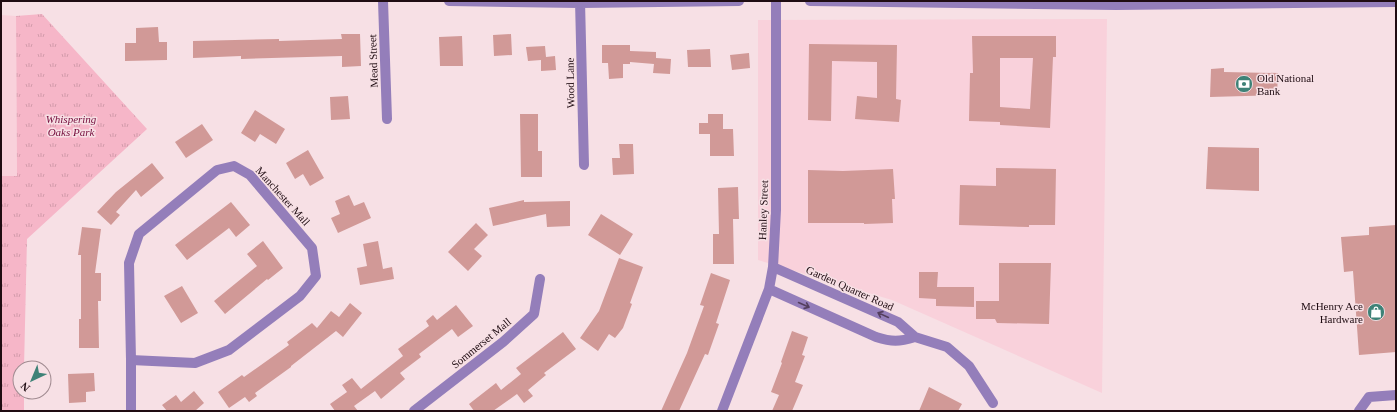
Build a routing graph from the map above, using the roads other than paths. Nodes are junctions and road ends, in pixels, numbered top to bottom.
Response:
1 (383, 1) edge
2 (449, 1) edge
3 (739, 1) edge
4 (776, 1) edge
5 (810, 1) edge
6 (580, 2) edge
7 (1396, 2) edge
8 (1116, 3) edge
9 (387, 119) dead end
10 (584, 165) dead end
11 (773, 267) junction
12 (540, 279) dead end
13 (769, 288) junction
14 (915, 337) junction
15 (130, 360) junction
16 (1396, 395) edge
17 (993, 403) dead end
18 (131, 411) edge
19 (414, 411) edge
20 (722, 411) edge
21 (1359, 411) edge

1 - 9 street, Mead Street
2 - 6 street
3 - 6 street
4 - 11 street, Hanley Street
5 - 8 street
6 - 10 street, Wood Lane
7 - 8 street
11 - 13 street, Hanley Street
14 -> 11 street, Garden Quarter Road
12 - 19 street, Sommerset Mall
13 -> 14 street
13 - 20 street, Hanley Street
14 - 17 street, Garden Quarter Road
15 - 15 street, Manchester Mall
15 - 18 street, Manchester Mall
16 - 21 street

